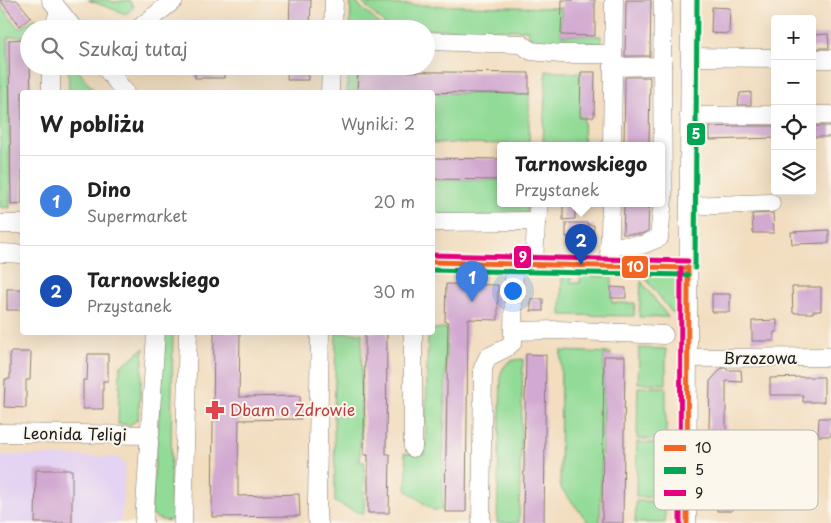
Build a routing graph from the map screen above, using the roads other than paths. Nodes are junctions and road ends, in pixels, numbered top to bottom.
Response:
1 (174, 0) edge
2 (334, 0) edge
3 (614, 0) edge
4 (663, 0) edge
5 (690, 0) edge
6 (55, 5) edge
7 (54, 20) edge
8 (67, 20) edge
9 (149, 20) edge
10 (333, 20) edge
11 (435, 41) edge
12 (690, 57) junction
13 (771, 58) edge
14 (816, 59) edge
15 (831, 59) edge
16 (613, 61) junction
17 (662, 66) junction
18 (51, 75) edge
19 (111, 75) edge
20 (331, 75) edge
21 (51, 90) edge
22 (123, 90) edge
23 (330, 90) edge
24 (771, 115) edge
25 (816, 115) edge
26 (831, 115) edge
27 (689, 116) junction
28 (612, 142) edge
29 (663, 142) edge
30 (771, 202) dead end
31 (689, 206) junction
32 (538, 207) edge
33 (611, 207) edge
34 (662, 207) edge
35 (435, 222) edge
36 (536, 223) junction
37 (0, 224) edge
38 (20, 224) edge
39 (609, 246) junction
40 (0, 253) edge
41 (20, 254) edge
42 (435, 262) edge
43 (514, 264) junction
44 (534, 264) junction
45 (609, 266) junction
46 (688, 268) junction
47 (513, 331) junction
48 (156, 335) edge
49 (188, 335) edge
50 (320, 335) edge
51 (413, 335) edge
52 (664, 335) dead end
53 (831, 357) edge
54 (688, 358) junction
55 (688, 430) edge
56 (0, 433) edge
57 (150, 435) junction
58 (413, 448) dead end
59 (688, 510) edge
60 (144, 523) edge
61 (183, 523) edge
62 (319, 523) edge
63 (481, 523) edge
64 (688, 523) edge

1 - 9 street
2 - 10 street
3 - 16 street
4 - 17 street
5 - 12 street
6 - 7 street
6 - 8 street
11 - 16 street
12 - 13 street
12 - 27 street
14 - 15 street
16 - 17 street
16 - 28 street
17 - 29 street
18 - 21 street
19 - 22 street
20 - 23 street
24 - 27 street
25 - 26 street
27 - 31 street
30 - 31 street
31 - 46 street
32 - 36 street
33 - 39 street
34 - 39 street
35 - 36 street
36 - 44 street
37 - 38 street
39 - 45 street
40 - 41 street
42 - 43 street
43 - 44 street
43 - 47 street
44 - 45 street
45 - 46 street
46 - 54 street
47 - 52 street
47 - 63 street
48 - 57 street
49 - 61 street
50 - 62 street
51 - 58 street
53 - 54 street, Brzozowa
54 - 55 street
56 - 57 street, Leonida Teligi
57 - 60 street
59 - 64 street

